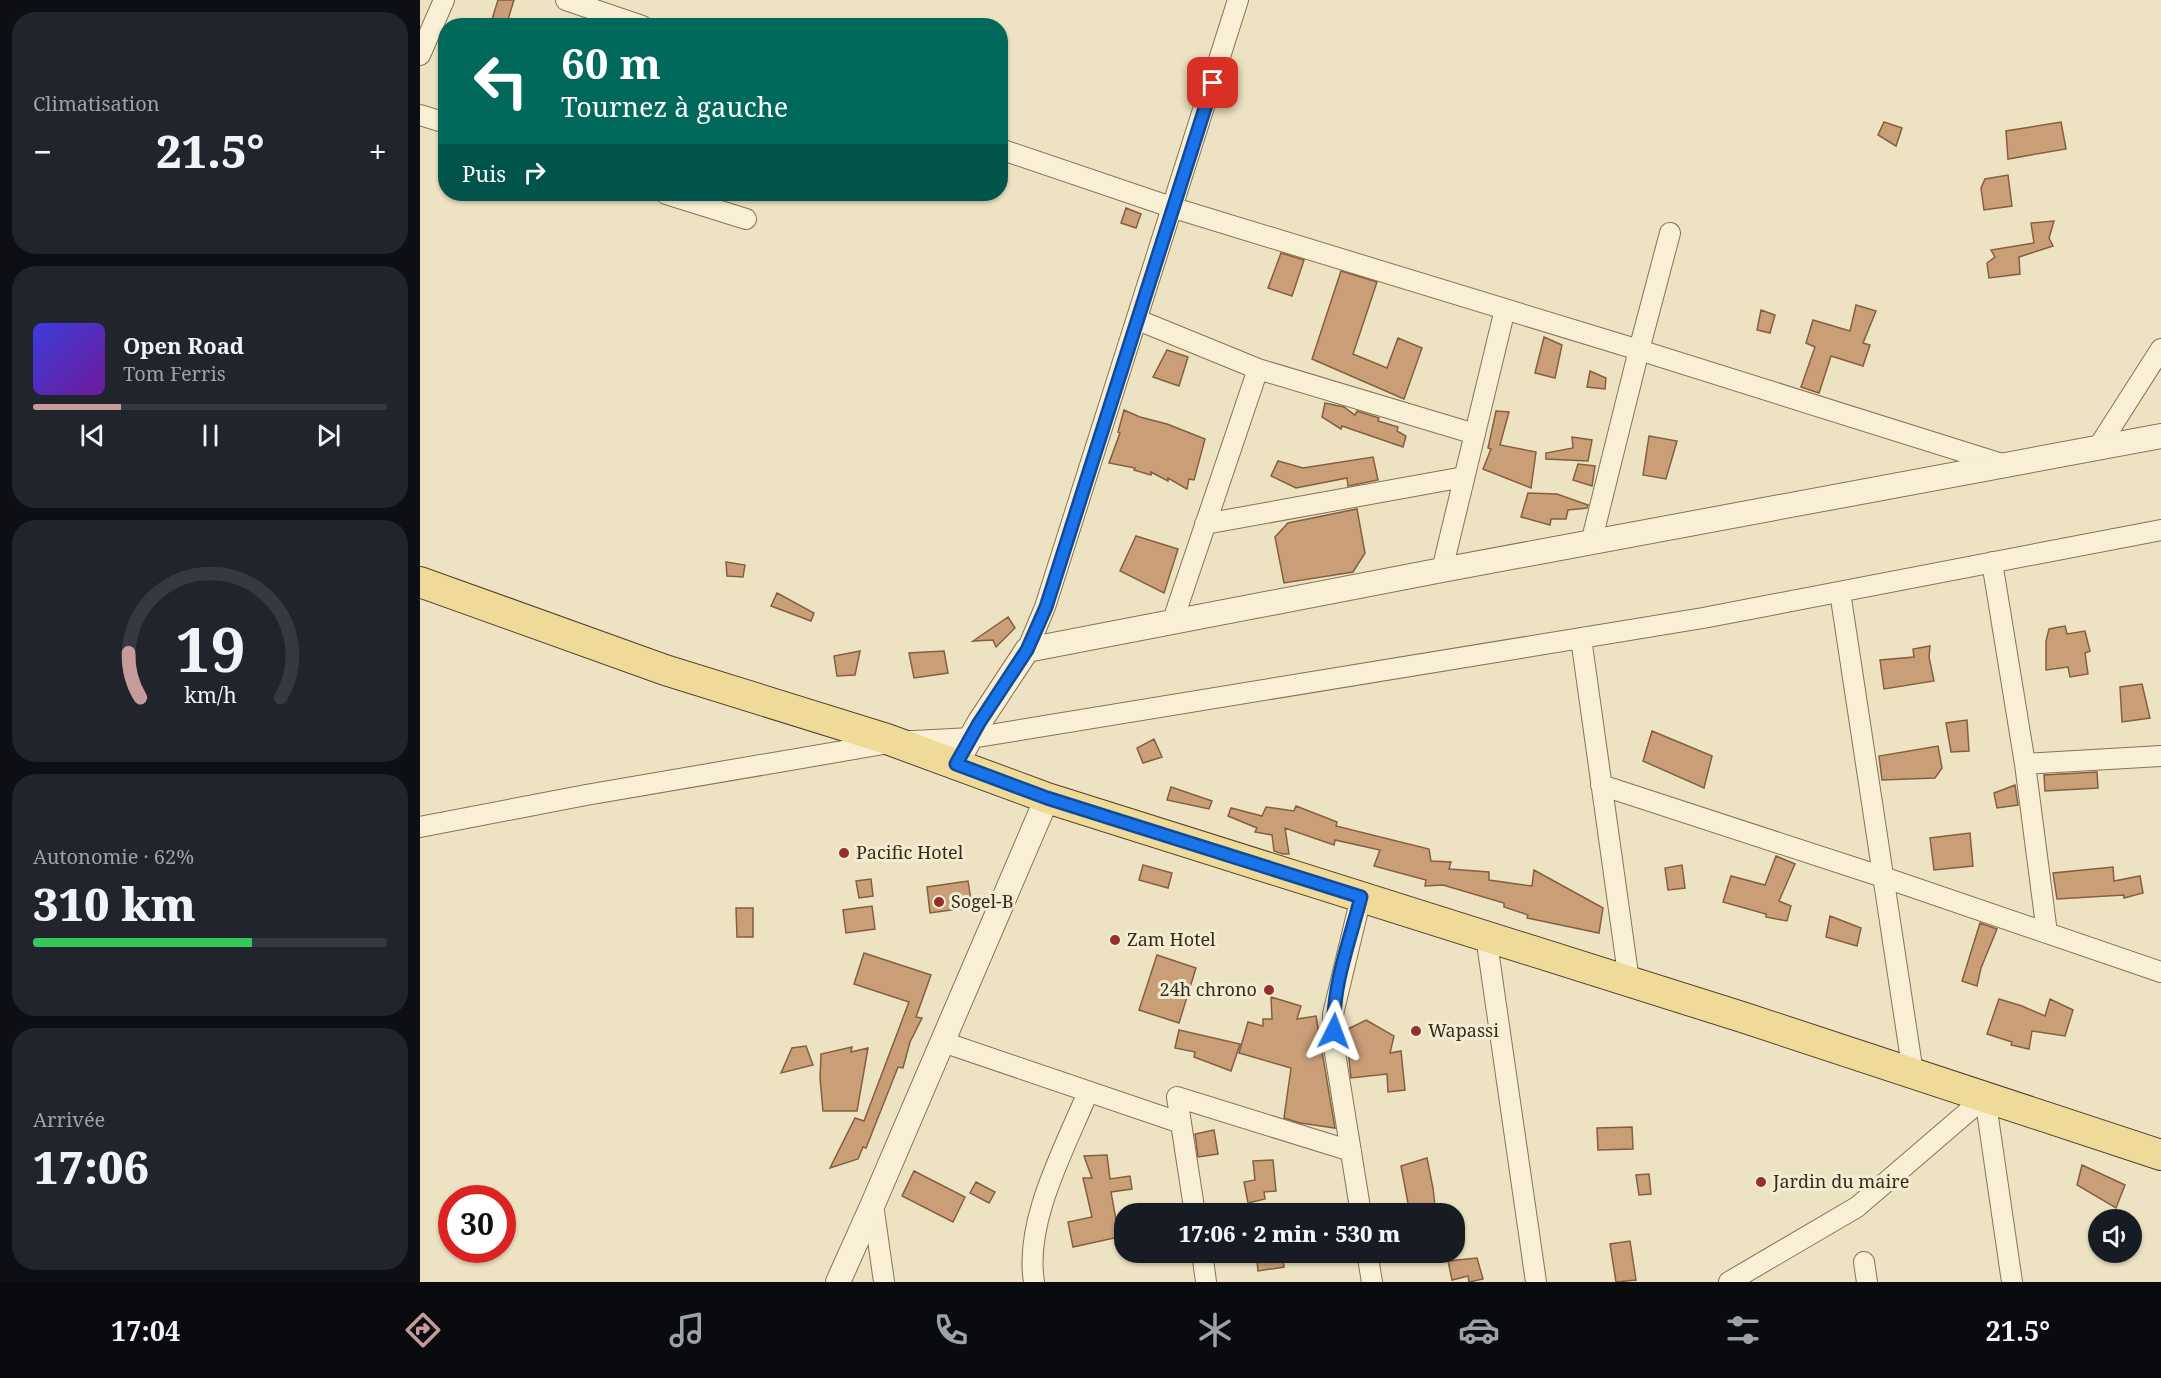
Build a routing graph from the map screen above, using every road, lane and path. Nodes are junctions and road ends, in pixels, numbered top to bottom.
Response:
1 (444, 0) edge
2 (566, 0) edge
3 (1239, 0) edge
4 (619, 18) edge
5 (420, 55) edge
6 (420, 115) edge
7 (438, 121) edge
8 (1008, 152) edge
9 (688, 201) edge
10 (1174, 208) junction
11 (746, 219) dead end
12 (1670, 233) dead end
13 (1505, 309) junction
14 (1138, 320) junction
15 (2161, 349) edge
16 (1639, 350) junction
17 (1258, 369) junction
18 (1475, 434) junction
19 (2161, 436) edge
20 (2099, 446) junction
21 (2002, 464) junction
22 (1464, 477) junction
23 (1205, 524) junction
24 (2161, 530) edge
25 (2161, 536) edge
26 (1591, 543) junction
27 (1992, 562) junction
28 (1442, 570) junction
29 (420, 582) edge
30 (1840, 592) junction
31 (1172, 622) junction
32 (1581, 638) junction
33 (1027, 650) junction
34 (971, 738) junction
35 (894, 742) junction
36 (2161, 756) edge
37 (956, 764) junction
38 (2025, 764) junction
39 (1601, 785) junction
40 (1047, 798) junction
41 (420, 827) edge
42 (1883, 877) junction
43 (1361, 897) junction
44 (2047, 933) junction
45 (1486, 936) junction
46 (2161, 972) edge
47 (1629, 981) junction
48 (943, 1042) junction
49 (1913, 1073) junction
50 (1088, 1092) junction
51 (1985, 1097) junction
52 (1181, 1123) junction
53 (1351, 1151) junction
54 (2161, 1155) edge
55 (1194, 1203) edge
56 (1359, 1203) edge
57 (873, 1204) junction
58 (1864, 1262) dead end
59 (1203, 1263) edge
60 (1369, 1263) edge
61 (838, 1282) edge
62 (884, 1282) edge
63 (1034, 1282) edge
64 (1206, 1282) edge
65 (1372, 1282) edge
66 (1536, 1282) edge
67 (1729, 1282) edge
68 (1867, 1282) edge
69 (2012, 1282) edge

1 - 5 street
2 - 4 street
3 - 10 street
6 - 7 street
8 - 10 street
9 - 11 street
10 - 13 street
10 - 14 street
12 - 16 street
13 - 16 street
13 - 18 street
14 - 17 street
14 - 33 street
15 - 20 street
16 - 21 street
16 - 26 street
17 - 18 street
17 - 23 street
18 - 22 street
19 - 20 street
20 - 21 street
21 - 26 street
22 - 23 street
22 - 28 street
23 - 31 street
24 - 25 street
24 - 27 street
26 - 28 street
27 - 30 street
27 - 38 street
28 - 31 street
29 - 35 main road
30 - 32 street
30 - 42 street
31 - 33 street
32 - 34 street
32 - 39 street
33 - 34 street
34 - 35 street
34 - 37 street
35 - 37 main road
35 - 41 street
36 - 38 street
37 - 40 main road
38 - 44 street
39 - 42 street
39 - 47 street
40 - 43 main road
40 - 48 street
42 - 44 street
42 - 49 street
43 - 45 main road
43 - 53 street
44 - 46 street
45 - 47 main road
45 - 66 street
47 - 49 main road
48 - 50 street
48 - 57 street
49 - 51 main road
50 - 52 street
50 - 63 street
51 - 54 main road
51 - 67 street
51 - 69 street
52 - 53 street
52 - 55 street
53 - 56 street
57 - 61 street
57 - 62 street
58 - 68 street
59 - 64 street
60 - 65 street

